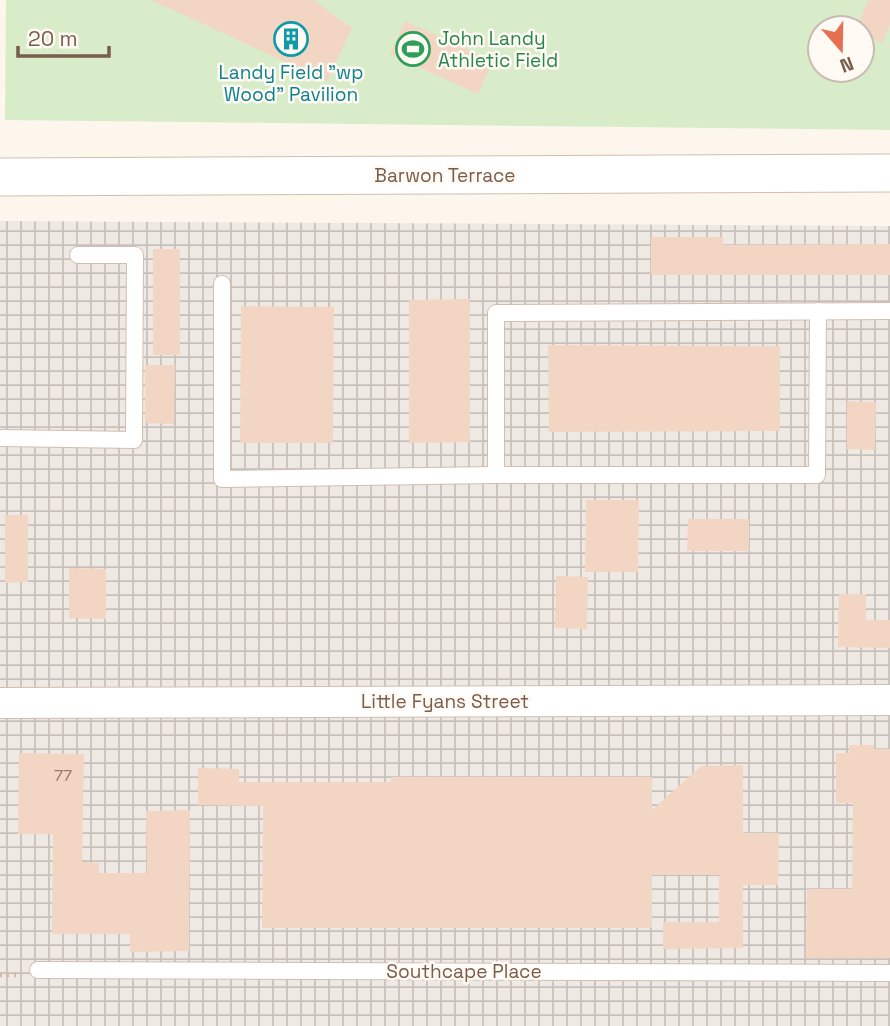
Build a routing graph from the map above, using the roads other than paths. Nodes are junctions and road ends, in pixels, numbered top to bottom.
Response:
1 (890, 173) edge
2 (0, 177) edge
3 (78, 256) dead end
4 (222, 284) dead end
5 (818, 311) junction
6 (890, 311) edge
7 (0, 438) edge
8 (496, 475) junction
9 (890, 700) edge
10 (0, 703) edge
11 (38, 970) dead end
12 (890, 973) edge

1 - 2 street, Barwon Terrace
3 - 7 lane
4 - 8 lane
5 - 6 lane
5 - 8 lane
5 - 8 lane
9 - 10 street, Little Fyans Street
11 - 12 lane, Southcape Place

